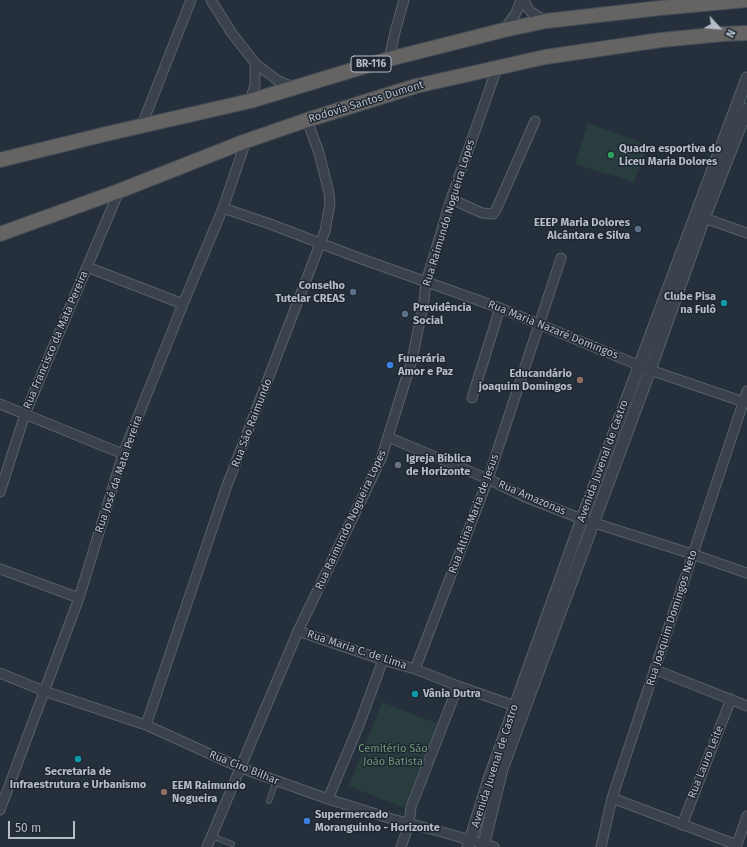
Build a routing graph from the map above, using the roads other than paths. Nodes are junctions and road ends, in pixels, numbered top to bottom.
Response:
1 (191, 0) edge
2 (211, 0) edge
3 (404, 0) edge
4 (521, 0) edge
5 (524, 0) edge
6 (747, 0) edge
7 (546, 21) junction
8 (504, 30) junction
9 (747, 34) edge
10 (389, 59) junction
11 (255, 63) junction
12 (497, 68) junction
13 (747, 78) edge
14 (293, 87) junction
15 (250, 101) junction
16 (747, 110) edge
17 (307, 120) junction
18 (535, 121) dead end
19 (142, 125) junction
20 (246, 141) junction
21 (0, 160) edge
22 (119, 191) junction
23 (451, 199) junction
24 (223, 208) junction
25 (704, 218) junction
26 (747, 233) edge
27 (0, 234) edge
28 (320, 243) junction
29 (561, 258) dead end
30 (87, 266) junction
31 (426, 282) junction
32 (183, 304) junction
33 (500, 308) junction
34 (539, 324) junction
35 (638, 365) junction
36 (650, 370) junction
37 (747, 390) edge
38 (472, 398) dead end
39 (745, 402) edge
40 (0, 404) edge
41 (25, 414) junction
42 (388, 437) junction
43 (123, 454) junction
44 (488, 479) junction
45 (0, 492) edge
46 (582, 519) junction
47 (593, 522) junction
48 (692, 554) junction
49 (0, 569) edge
50 (747, 573) edge
51 (79, 598) junction
52 (298, 631) junction
53 (383, 660) junction
54 (415, 668) junction
55 (656, 670) junction
56 (0, 673) edge
57 (458, 686) junction
58 (44, 691) junction
59 (731, 699) junction
60 (515, 706) junction
61 (747, 706) edge
62 (146, 725) junction
63 (241, 768) junction
64 (276, 781) junction
65 (612, 798) junction
66 (328, 799) junction
67 (269, 801) dead end
68 (0, 810) edge
69 (747, 816) edge
70 (409, 824) junction
71 (682, 825) junction
72 (212, 836) junction
73 (470, 843) edge
74 (232, 844) dead end
75 (487, 846) edge
76 (736, 846) edge
77 (207, 847) edge
78 (401, 847) edge
79 (601, 847) edge

1 - 19 street
2 - 11 street
3 - 10 street
4 - 8 street
5 - 7 street
6 - 7 highway, BR-116
7 - 8 highway, BR-116
8 - 10 highway, BR-116
9 - 12 highway, Rodovia Santos Dumont
10 - 14 highway, BR-116
11 - 14 street
11 - 15 street
12 - 17 highway, Rodovia Santos Dumont
12 - 23 street, Rua Raimundo Nogueira Lopes
13 - 35 street, Avenida Juvenal de Castro
14 - 15 highway, BR-116
15 - 19 highway, BR-116
16 - 25 street, Avenida Juvenal de Castro
17 - 20 highway, Rodovia Santos Dumont
17 - 28 street, Rua São Raimundo
18 - 23 street
19 - 21 highway, BR-116
20 - 22 highway, Rodovia Santos Dumont
20 - 24 street, Rua José da Mata Pereira
22 - 27 highway, Rodovia Santos Dumont
22 - 30 street, Rua Francisco da Mata Pereira
23 - 31 street, Rua Raimundo Nogueira Lopes
24 - 28 street, Rua Maria Nazaré Domingos
24 - 32 street, Rua José da Mata Pereira
25 - 26 street
25 - 36 street, Avenida Juvenal de Castro
28 - 31 street, Rua Maria Nazaré Domingos
28 - 62 street, Rua São Raimundo
29 - 34 street, Rua Altina Maria de Jesus
30 - 32 street
30 - 41 street, Rua Francisco da Mata Pereira
31 - 33 street, Rua Maria Nazaré Domingos
31 - 42 street, Rua Raimundo Nogueira Lopes
32 - 43 street, Rua José da Mata Pereira
33 - 34 street, Rua Maria Nazaré Domingos
33 - 38 street
34 - 35 street, Rua Maria Nazaré Domingos
34 - 44 street, Rua Altina Maria de Jesus
35 - 36 street, Rua Maria Nazaré Domingos
35 - 46 street, Avenida Juvenal de Castro
36 - 39 street, Rua Maria Nazaré Domingos
36 - 47 street, Avenida Juvenal de Castro
37 - 39 street, Rua Joaquim Domingos Neto
39 - 48 street, Rua Joaquim Domingos Neto
40 - 41 street
41 - 43 street
41 - 45 street, Rua Francisco da Mata Pereira
42 - 44 street, Rua Amazonas
42 - 52 street, Rua Raimundo Nogueira Lopes
43 - 51 street, Rua José da Mata Pereira
44 - 46 street, Rua Amazonas
44 - 54 street, Rua Altina Maria de Jesus
46 - 47 street, Rua Amazonas
46 - 60 street, Avenida Juvenal de Castro
47 - 48 street, Rua Amazonas
47 - 75 street, Avenida Juvenal de Castro
48 - 50 street, Rua Amazonas
48 - 55 street, Rua Joaquim Domingos Neto
49 - 51 street
51 - 58 street, Rua José da Mata Pereira
52 - 53 street, Rua Maria C. de Lima
52 - 63 street, Rua Raimundo Nogueira Lopes
53 - 54 street, Rua Maria C. de Lima
53 - 66 street
54 - 57 street
55 - 59 street
55 - 65 street, Rua Joaquim Domingos Neto
56 - 58 street, Rua Ciro Bilhar
57 - 60 street
57 - 70 street
58 - 62 street, Rua Ciro Bilhar
58 - 68 street, Rua José da Mata Pereira
59 - 61 street
59 - 71 street, Rua Lauro Leite
60 - 73 street, Avenida Juvenal de Castro
62 - 63 street, Rua Ciro Bilhar
63 - 64 street, Rua Ciro Bilhar
63 - 72 street, Rua Raimundo Nogueira Lopes
64 - 66 street, Rua Ciro Bilhar
64 - 67 lane
65 - 71 street
65 - 79 street, Rua Joaquim Domingos Neto
66 - 70 street, Rua Ciro Bilhar
69 - 76 street
70 - 73 street, Rua Ciro Bilhar
70 - 78 street
71 - 76 street
72 - 74 lane
72 - 77 street, Rua Raimundo Nogueira Lopes
73 - 75 street, Rua Ciro Bilhar

